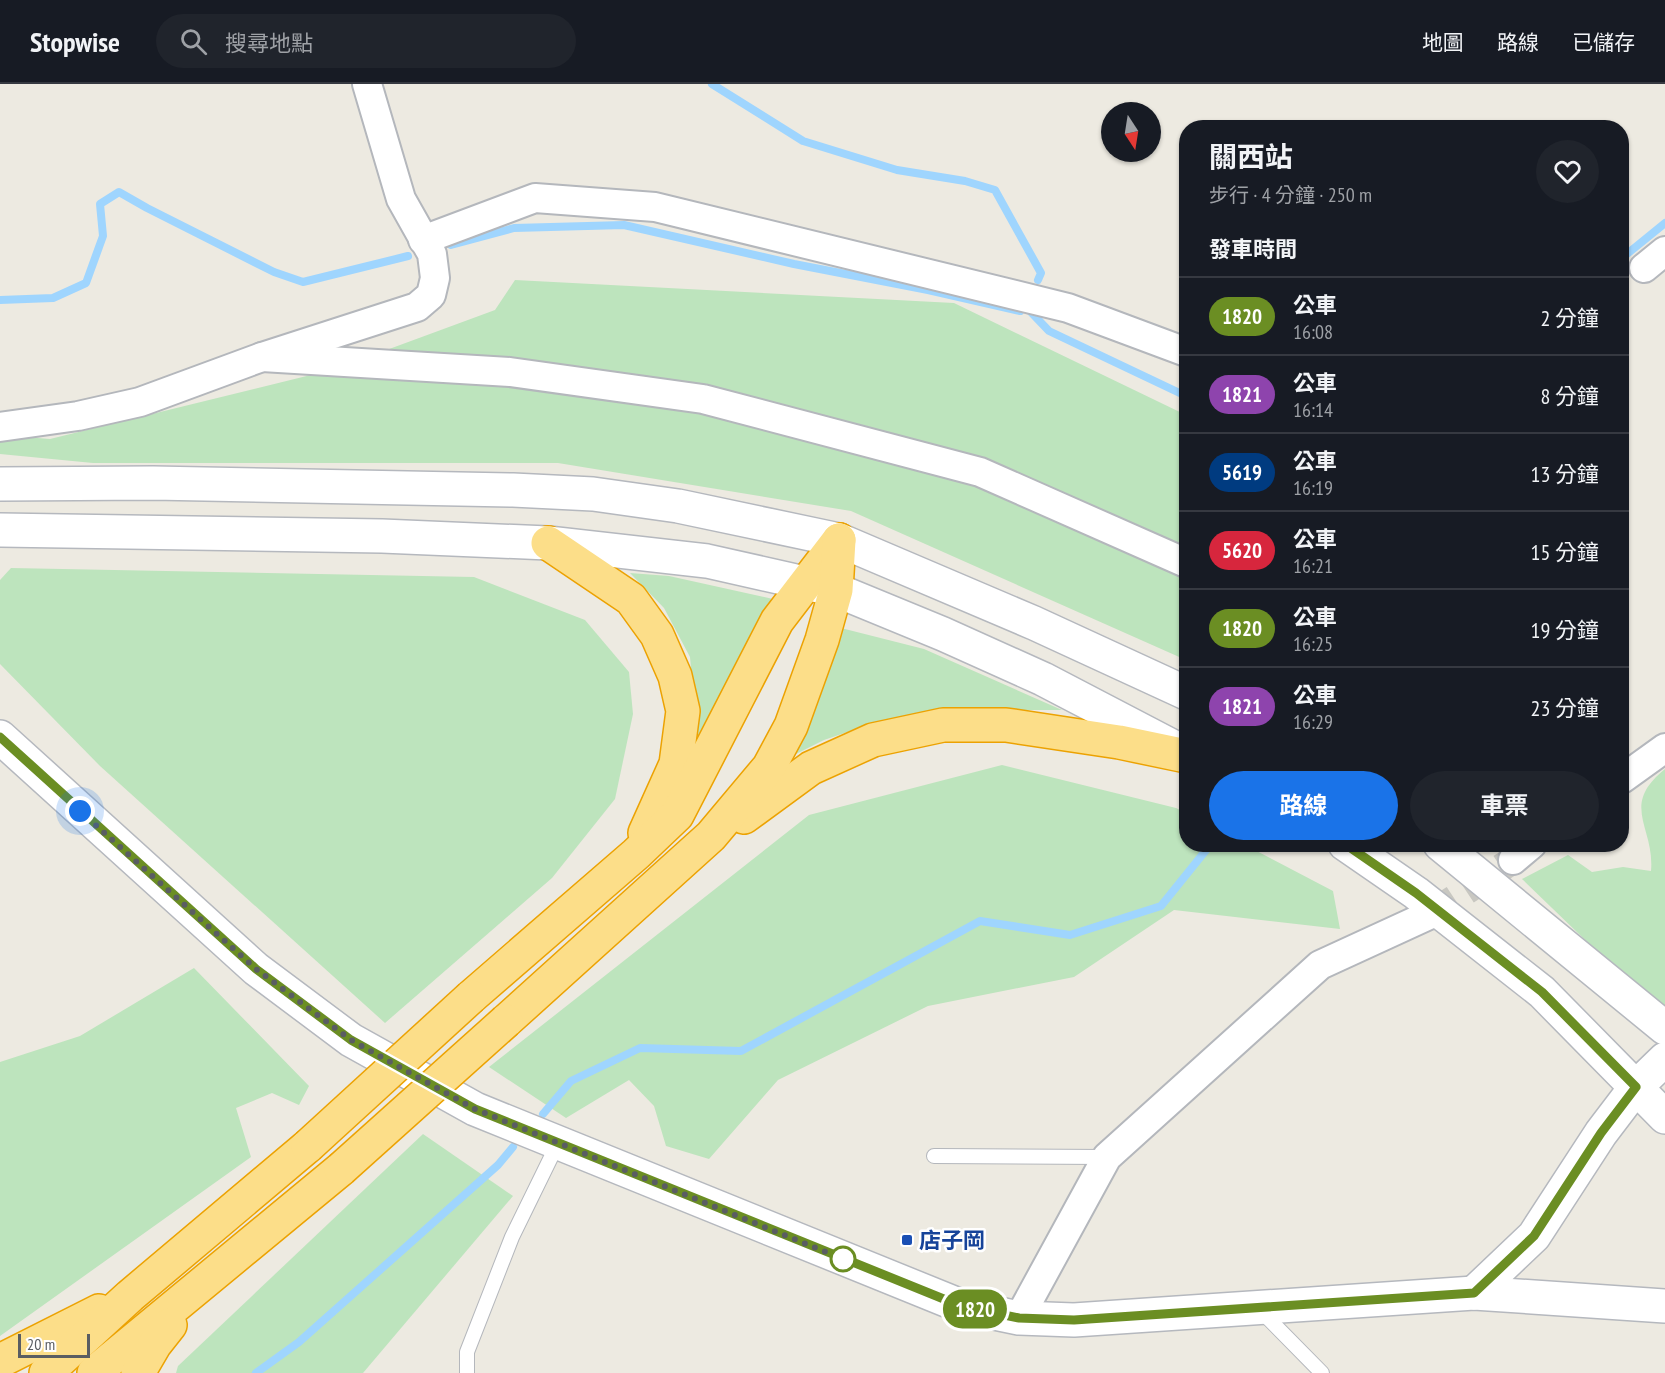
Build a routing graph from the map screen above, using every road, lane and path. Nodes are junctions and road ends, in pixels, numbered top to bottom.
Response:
1 (367, 84) edge
2 (423, 240) junction
3 (1179, 349) edge
4 (262, 357) junction
5 (0, 427) edge
6 (0, 484) edge
7 (0, 530) edge
8 (839, 540) junction
9 (548, 543) junction
10 (1179, 560) edge
11 (821, 586) junction
12 (1179, 690) edge
13 (0, 737) edge
14 (1665, 748) edge
15 (1179, 751) edge
16 (1179, 754) edge
17 (1629, 774) edge
18 (711, 836) junction
19 (1357, 852) edge
20 (1450, 852) edge
21 (636, 854) junction
22 (1431, 914) tunnel mouth
23 (1665, 1028) edge
24 (1665, 1059) edge
25 (1636, 1087) junction
26 (1665, 1117) edge
27 (558, 1143) junction
28 (934, 1156) dead end
29 (1107, 1157) junction
30 (205, 1281) junction
31 (1474, 1293) junction
32 (130, 1296) junction
33 (1665, 1306) edge
34 (1258, 1308) junction
35 (1019, 1318) junction
36 (0, 1361) edge
37 (46, 1373) edge
38 (94, 1373) edge
39 (138, 1373) edge
40 (467, 1373) edge
41 (1322, 1373) edge

1 - 2 street
2 - 3 street
2 - 4 street
4 - 5 street
4 - 10 street
6 - 8 main road
7 - 9 main road
8 - 11 highway
8 - 12 main road
9 - 11 main road
9 - 21 highway
11 - 15 main road
11 - 18 highway
11 - 21 highway
13 - 27 main road
14 - 17 street
16 - 18 highway
18 - 30 highway, bridge
19 - 25 main road
20 - 23 main road
21 - 32 highway, bridge
22 - 29 street
24 - 25 main road
25 - 26 main road
25 - 31 main road
27 - 35 main road
27 - 40 lane
28 - 29 lane
29 - 35 street
30 - 38 highway
30 - 39 highway
31 - 33 main road
31 - 34 main road
32 - 36 highway
32 - 37 highway
34 - 35 main road
34 - 41 lane

